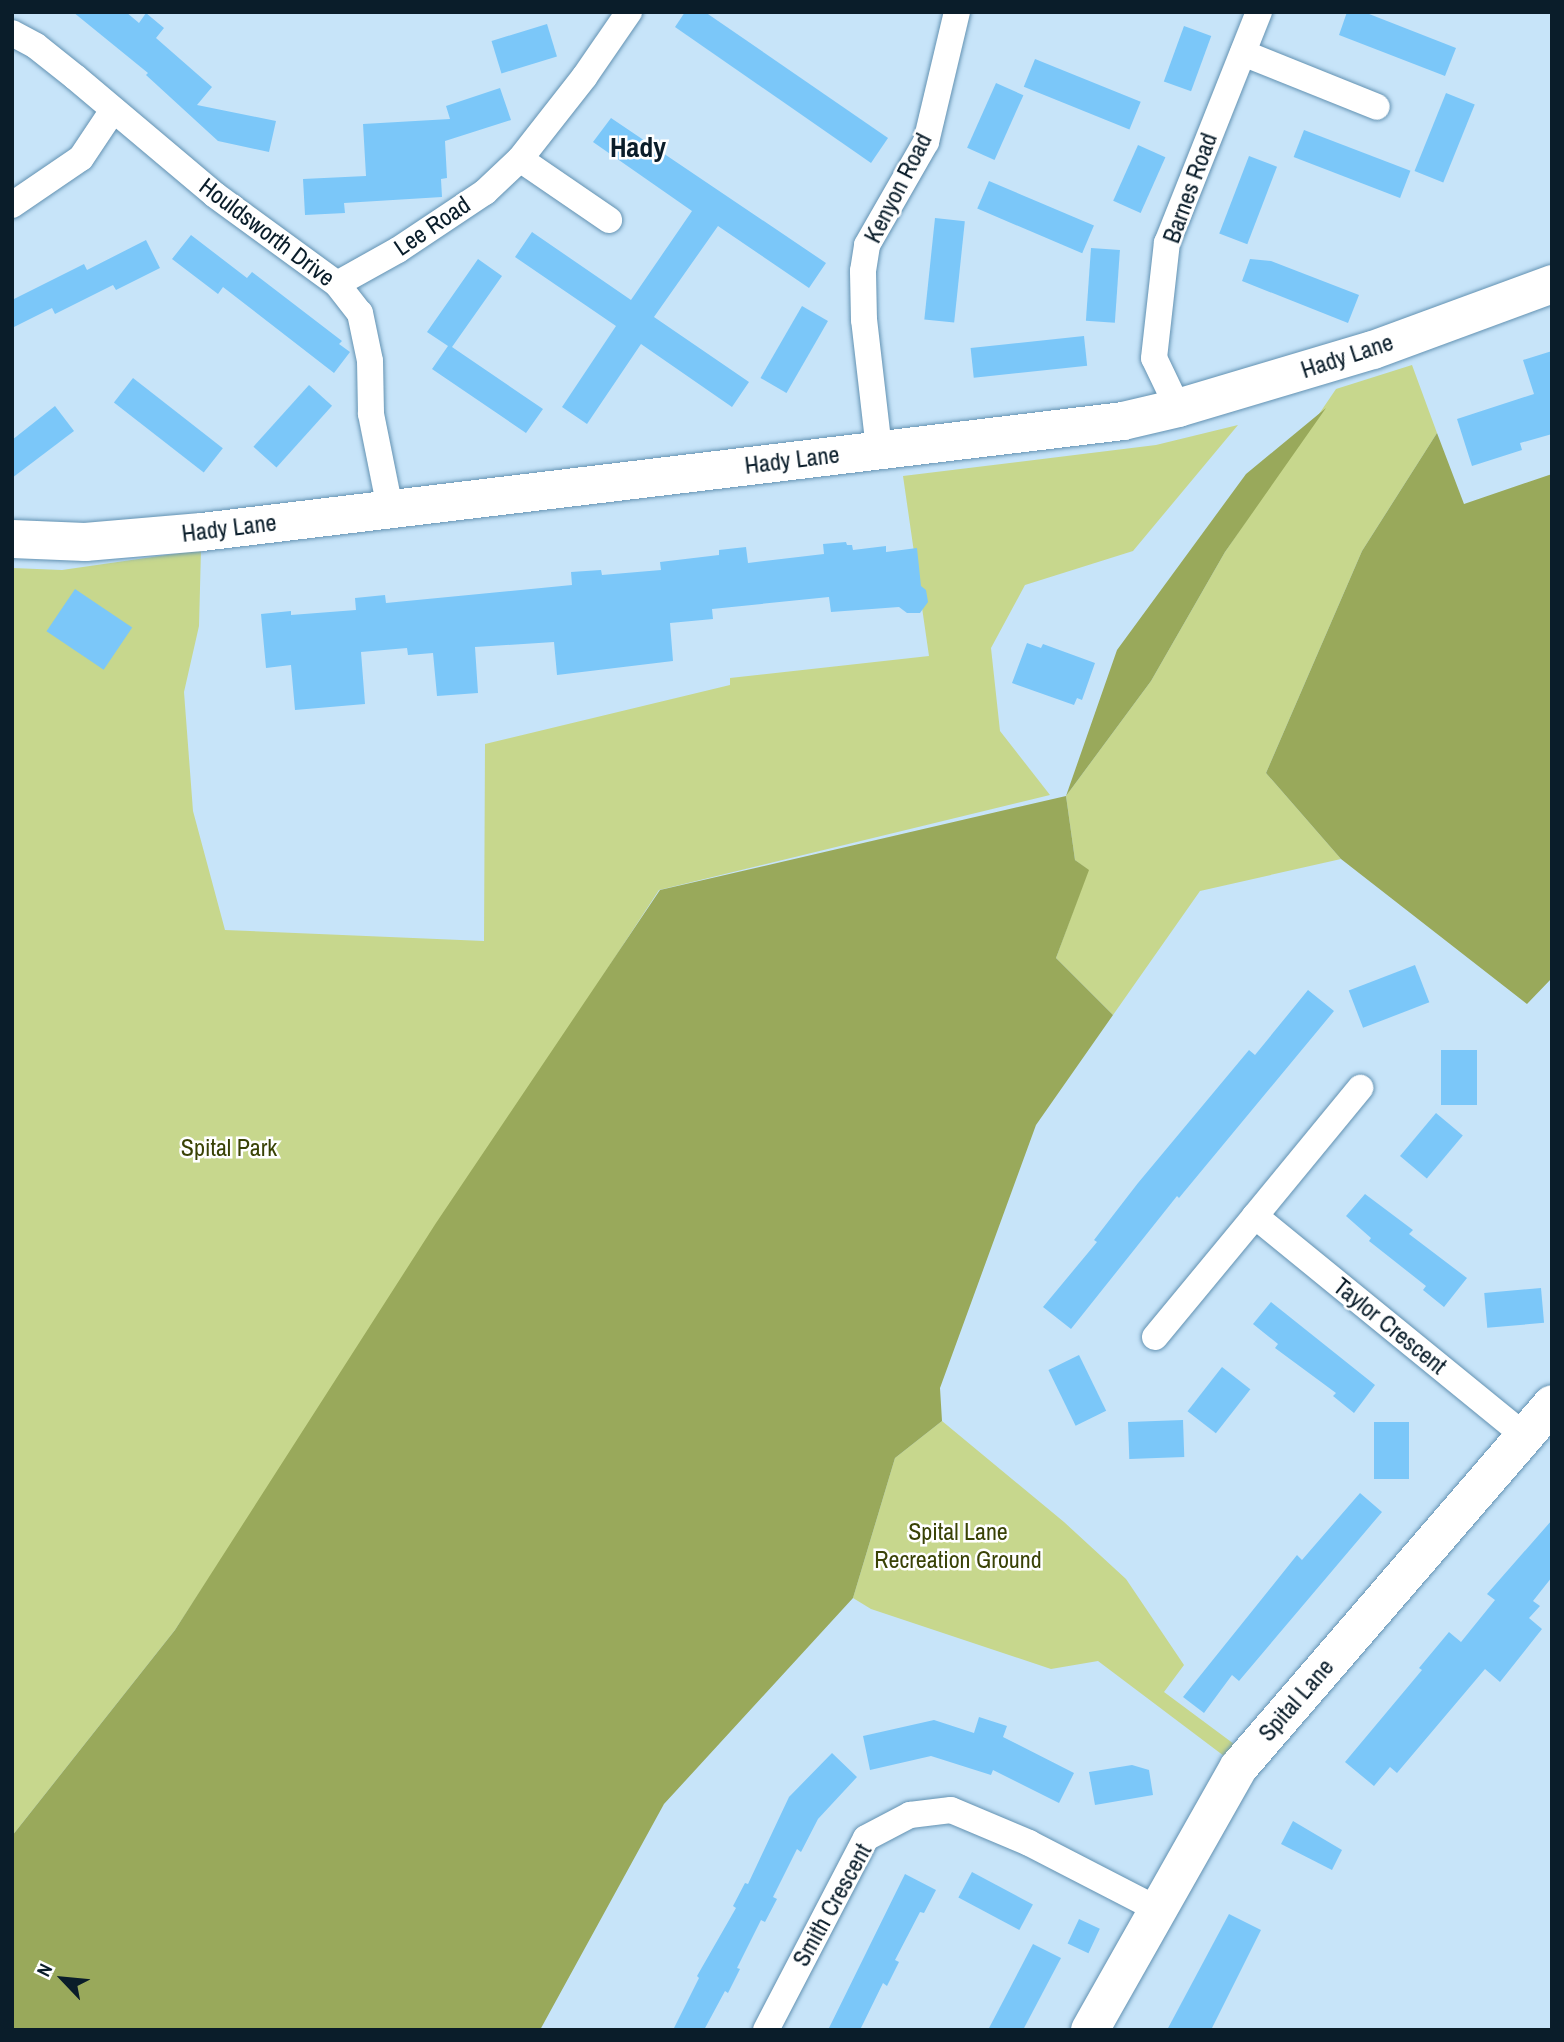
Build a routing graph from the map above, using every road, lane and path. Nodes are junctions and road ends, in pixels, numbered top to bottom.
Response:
1 (629, 12) edge
2 (957, 12) edge
3 (1259, 12) edge
4 (12, 33) edge
5 (1243, 53) junction
6 (1377, 107) dead end
7 (113, 110) junction
8 (520, 159) junction
9 (12, 205) edge
10 (609, 220) dead end
11 (337, 284) junction
12 (1552, 284) edge
13 (1178, 408) junction
14 (879, 449) junction
15 (390, 508) junction
16 (12, 539) edge
17 (1360, 1088) dead end
18 (1255, 1216) junction
19 (1155, 1337) dead end
20 (1552, 1405) edge
21 (1525, 1436) junction
22 (1157, 1909) junction
23 (766, 2030) edge
24 (1090, 2030) edge

1 - 8 street, Lee Road
2 - 14 street, Kenyon Road
3 - 5 street, Barnes Road
4 - 7 street, Houldsworth Drive
5 - 6 street
5 - 13 street, Barnes Road
7 - 9 street
7 - 11 street, Houldsworth Drive
8 - 10 street
8 - 11 street, Lee Road
11 - 15 street, Houldsworth Drive
12 - 13 street, Hady Lane
13 - 14 street, Hady Lane
14 - 15 street, Hady Lane
15 - 16 street, Hady Lane
17 - 18 street
18 - 19 street
18 - 21 street, Taylor Crescent
20 - 21 street, Spital Lane
21 - 22 street, Spital Lane
22 - 23 street, Smith Crescent
22 - 24 street, Spital Lane

